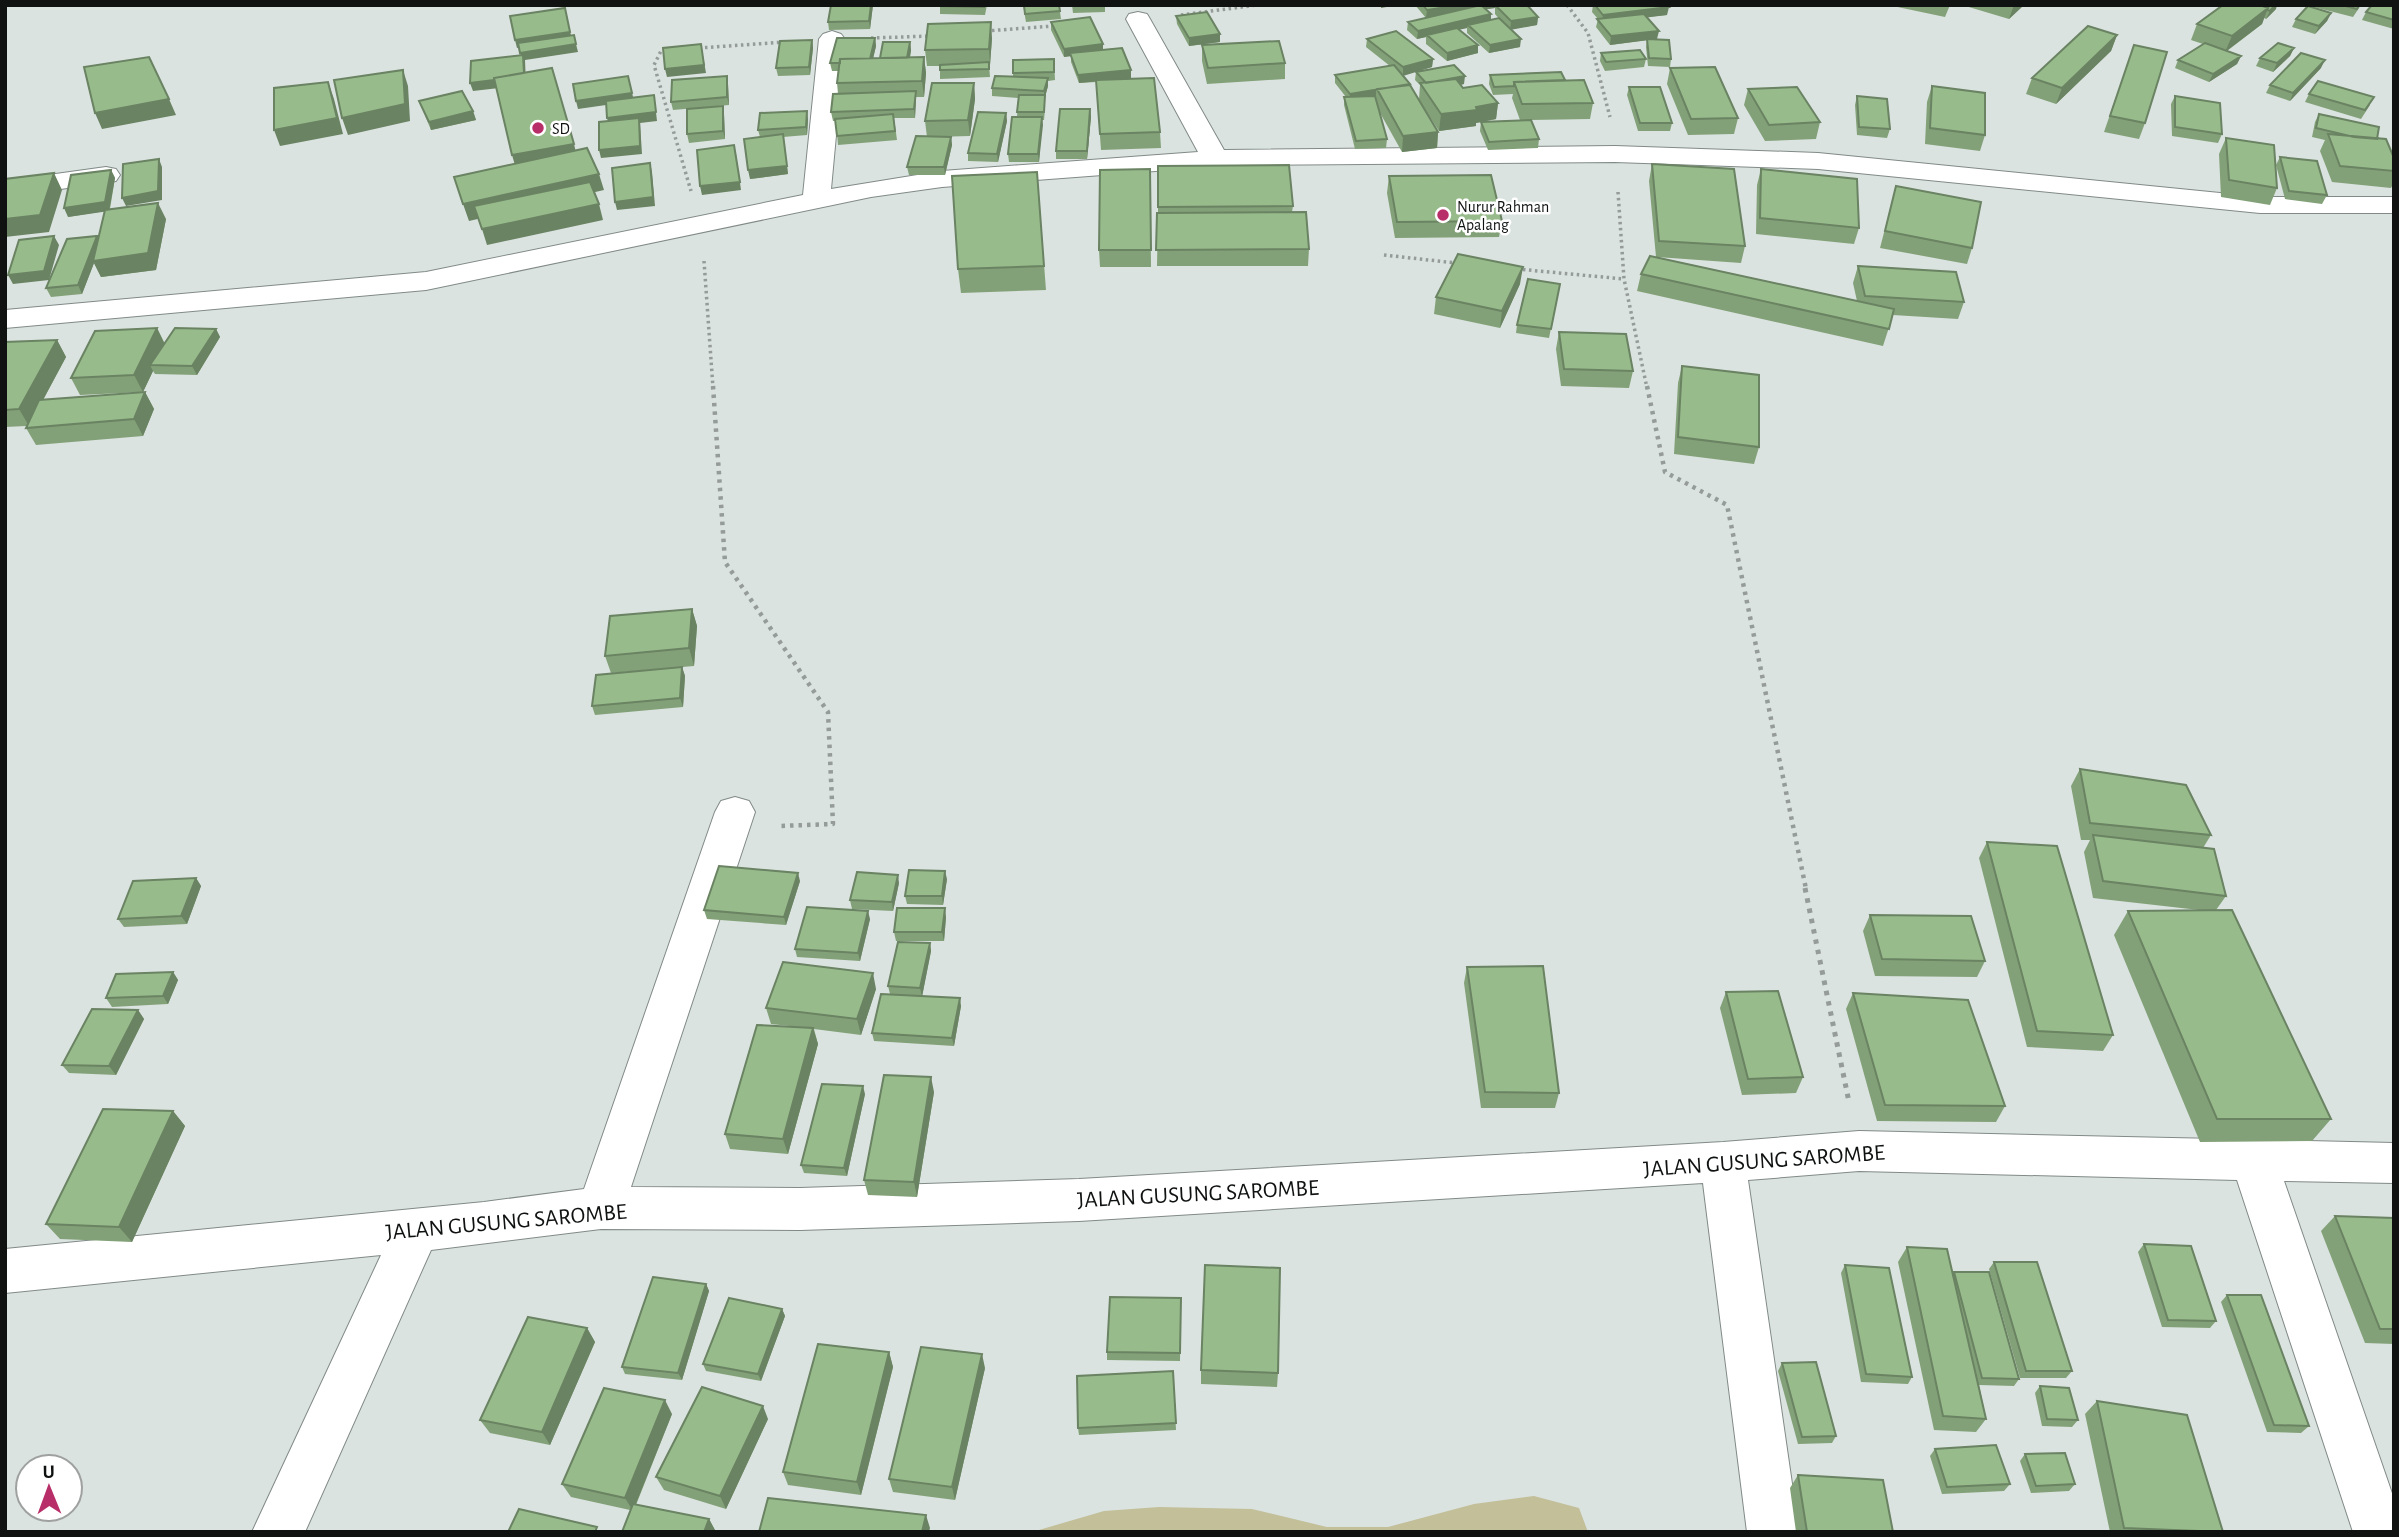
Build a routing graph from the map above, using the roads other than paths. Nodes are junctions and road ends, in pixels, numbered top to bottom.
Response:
1 (1138, 19) road end
2 (832, 39) road end
3 (1216, 159) junction
4 (106, 175) edge
5 (5, 188) edge
6 (816, 200) junction
7 (2394, 205) edge
8 (5, 319) edge
9 (735, 811) dead end
10 (2254, 1161) junction
11 (1723, 1163) junction
12 (2394, 1163) edge
13 (601, 1208) junction
14 (416, 1230) junction
15 (5, 1271) edge
16 (278, 1532) edge
17 (1773, 1532) edge
18 (2379, 1532) edge

1 - 3 street
2 - 6 street
3 - 6 street
3 - 7 street
4 - 5 street
6 - 8 street
9 - 13 street
10 - 11 street, JALAN GUSUNG SAROMBE
10 - 12 street, JALAN GUSUNG SAROMBE
10 - 18 street
11 - 13 street, JALAN GUSUNG SAROMBE
11 - 17 street
13 - 14 street, JALAN GUSUNG SAROMBE
14 - 15 street, JALAN GUSUNG SAROMBE
14 - 16 street

